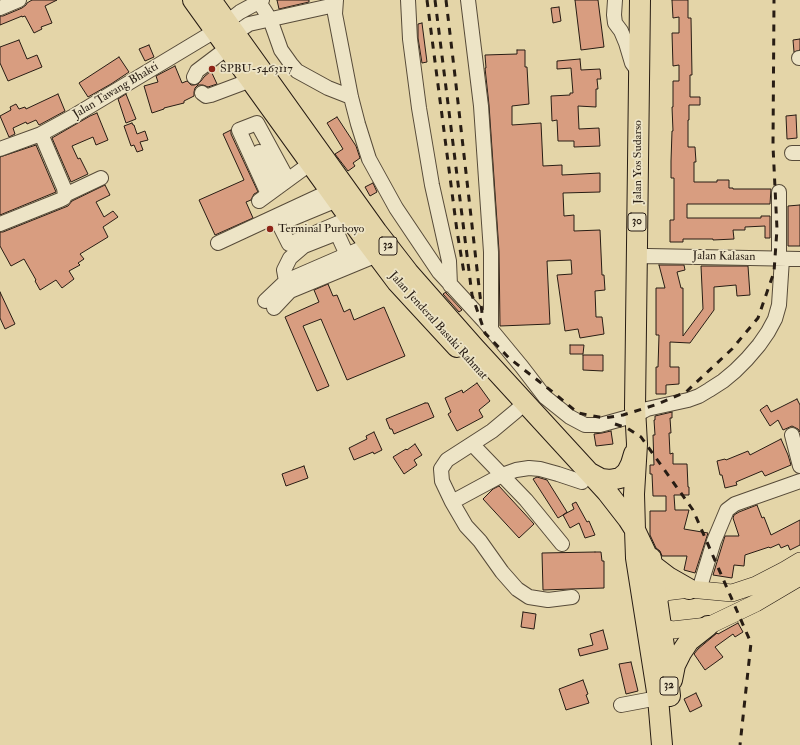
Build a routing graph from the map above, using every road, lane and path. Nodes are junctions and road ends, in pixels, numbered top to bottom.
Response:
1 (19, 0) edge
2 (193, 0) edge
3 (210, 0) edge
4 (408, 0) edge
5 (468, 0) edge
6 (615, 0) edge
7 (640, 0) edge
8 (652, 0) edge
9 (260, 1) edge
10 (336, 2) edge
11 (0, 8) edge
12 (270, 19) junction
13 (228, 36) junction
14 (638, 73) junction
15 (194, 77) dead end
16 (251, 80) junction
17 (202, 93) dead end
18 (351, 97) junction
19 (246, 128) dead end
20 (41, 134) junction
21 (0, 150) edge
22 (311, 163) junction
23 (101, 178) dead end
24 (331, 186) junction
25 (779, 192) dead end
26 (65, 195) junction
27 (350, 218) junction
28 (0, 224) edge
29 (218, 244) dead end
30 (373, 250) junction
31 (347, 255) junction
32 (642, 256) junction
33 (780, 259) junction
34 (800, 259) edge
35 (450, 285) junction
36 (288, 286) junction
37 (269, 305) dead end
38 (491, 330) junction
39 (521, 407) junction
40 (641, 412) junction
41 (792, 435) dead end
42 (642, 443) junction
43 (472, 444) junction
44 (800, 466) edge
45 (502, 475) junction
46 (585, 480) junction
47 (800, 481) edge
48 (635, 482) junction
49 (607, 492) junction
50 (452, 502) junction
51 (635, 530) junction
52 (562, 544) dead end
53 (644, 561) junction
54 (800, 561) edge
55 (800, 577) edge
56 (694, 589) junction
57 (572, 596) dead end
58 (651, 606) junction
59 (708, 626) junction
60 (661, 627) junction
61 (663, 695) junction
62 (621, 705) dead end
63 (662, 745) edge
64 (676, 745) edge

1 - 11 street
2 - 13 highway, Jalan Jenderal Basuki Rahmat / 32
3 - 13 highway, Jalan Jenderal Basuki Rahmat / 32
4 - 35 street
5 - 38 street
6 - 14 street
7 - 14 highway, Jalan Yos Sudarso / 30
8 - 32 highway, Jalan Yos Sudarso / 30
9 - 12 street
9 - 13 street
10 - 12 street
10 - 18 street
12 - 13 street
12 - 18 street
13 - 15 street
13 - 16 highway, Jalan Jenderal Basuki Rahmat / 32
13 - 20 street, Jalan Tawang Bhakti
13 - 24 highway, Jalan Jenderal Basuki Rahmat / 32
14 - 32 highway, Jalan Yos Sudarso / 30
16 - 17 street
16 - 22 highway, Jalan Jenderal Basuki Rahmat / 32
18 - 35 street
19 - 22 street
20 - 21 street, Jalan Tawang Bhakti
20 - 26 street
22 - 24 highway, Jalan Jenderal Basuki Rahmat / 32
23 - 26 street
24 - 27 highway, Jalan Jenderal Basuki Rahmat / 32
24 - 27 street
24 - 29 street
24 - 39 highway, Jalan Jenderal Basuki Rahmat / 32
25 - 33 street
26 - 28 street
27 - 30 highway, Jalan Jenderal Basuki Rahmat / 32
30 - 31 street
30 - 36 street
30 - 39 highway, Jalan Jenderal Basuki Rahmat / 32
31 - 36 street
31 - 36 street
32 - 33 street, Jalan Kalasan
32 - 40 highway, Jalan Yos Sudarso / 30
33 - 34 street, Jalan Kalasan
33 - 40 street
35 - 38 street
36 - 37 street
38 - 40 street
39 - 43 street
39 - 46 highway, Jalan Jenderal Basuki Rahmat / 32
40 - 42 highway, Jalan Yos Sudarso / 30
41 - 44 street
42 - 46 highway, 30
42 - 48 highway, 30
42 - 53 highway, 30
43 - 45 street
43 - 50 street
45 - 46 street
45 - 50 street
45 - 52 street
46 - 49 highway
46 - 53 highway, 32
47 - 56 street
48 - 49 highway
48 - 51 highway, 30
49 - 51 highway, 32
50 - 57 street
51 - 53 highway, 32
53 - 56 highway
53 - 58 highway, 32
54 - 56 main road
55 - 59 main road
56 - 58 main road
58 - 60 highway, 32
58 - 61 highway, 32
59 - 60 main road
59 - 61 highway
60 - 61 highway, 32
61 - 62 street
61 - 63 highway, 32
61 - 64 highway, 32

